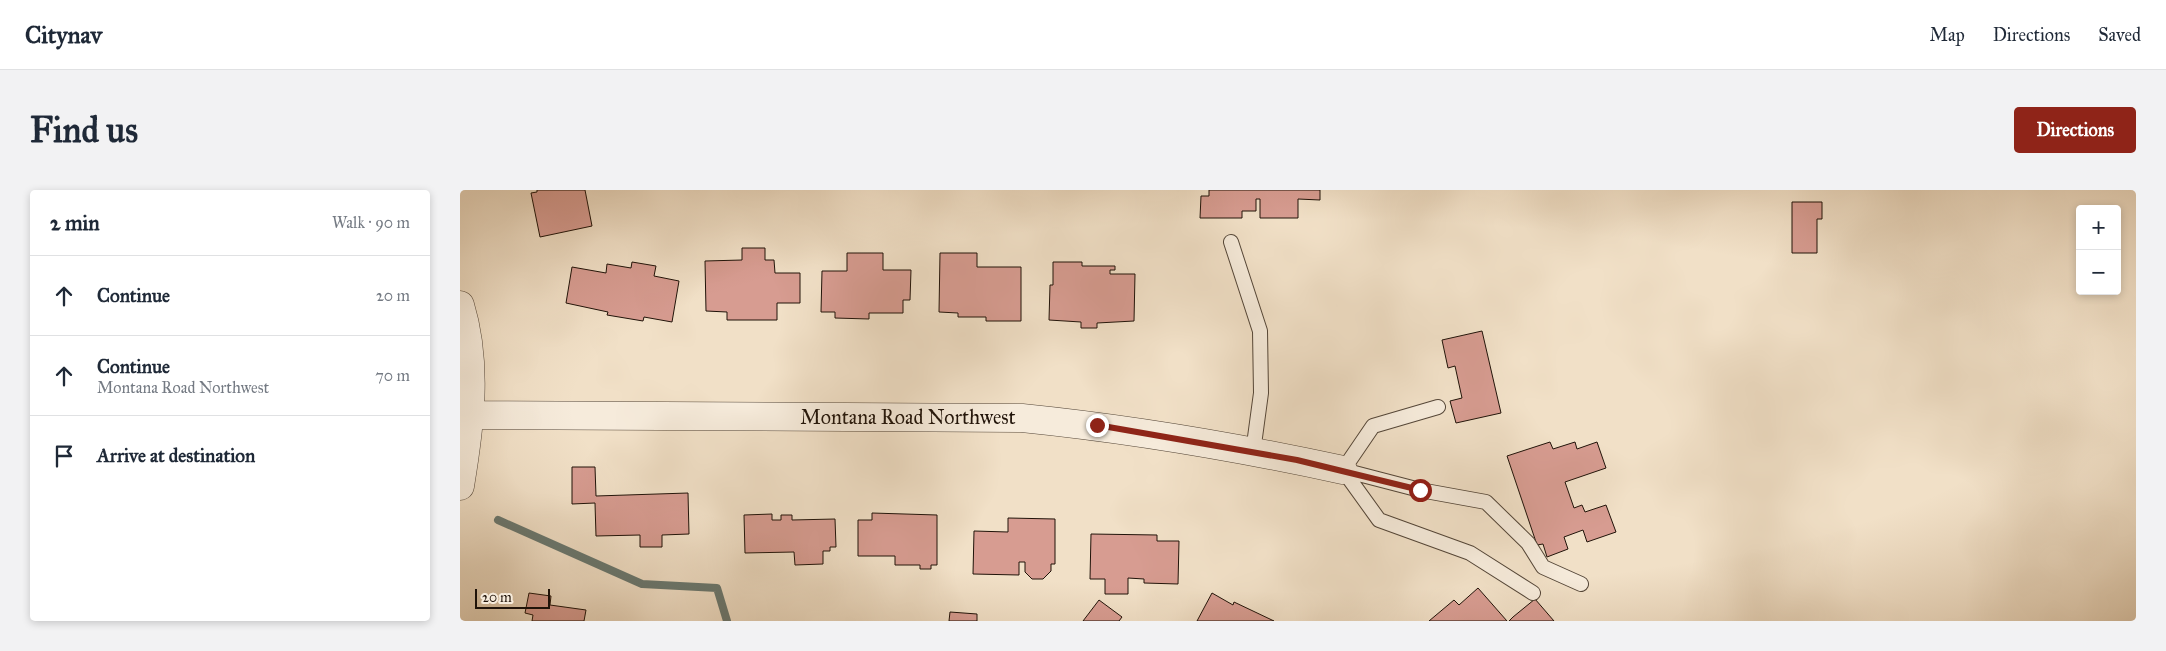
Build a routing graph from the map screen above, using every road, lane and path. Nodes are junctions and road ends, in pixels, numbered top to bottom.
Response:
1 (1231, 242) dead end
2 (460, 305) edge
3 (1438, 407) dead end
4 (470, 415) junction
5 (1253, 452) junction
6 (1343, 470) junction
7 (460, 486) edge
8 (1581, 584) dead end
9 (1533, 593) dead end

1 - 5 lane
2 - 4 street
3 - 6 lane
4 - 5 street, Montana Road Northwest
4 - 7 street
5 - 6 street, Montana Road Northwest
6 - 8 lane
6 - 9 lane

